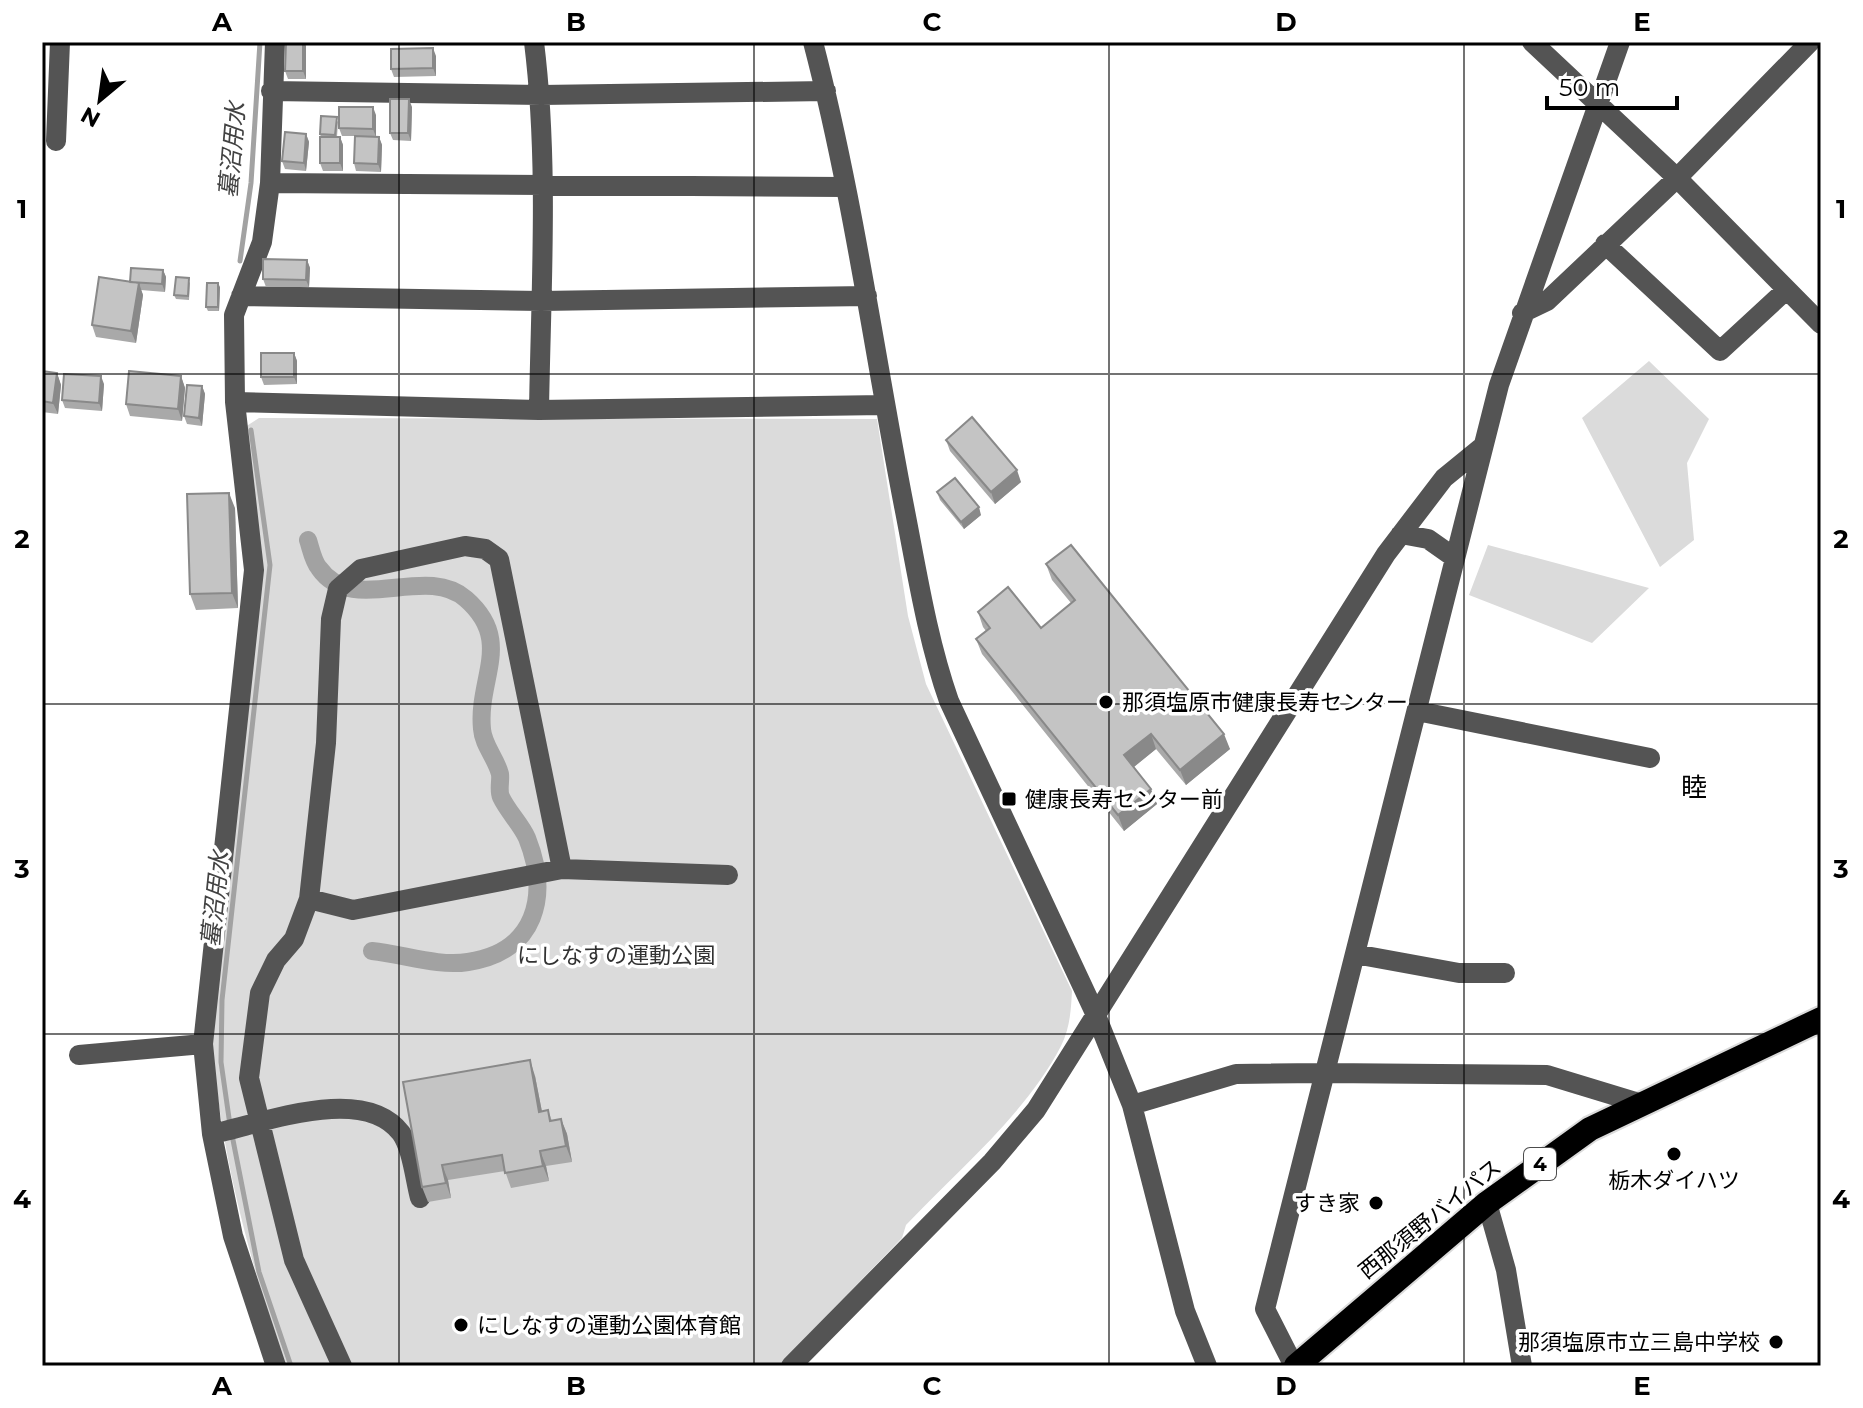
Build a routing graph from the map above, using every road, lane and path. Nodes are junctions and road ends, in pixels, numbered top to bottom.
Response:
1 (60, 42) edge
2 (275, 42) edge
3 (534, 42) edge
4 (813, 42) edge
5 (1532, 42) edge
6 (1620, 42) edge
7 (1810, 42) edge
8 (271, 91) junction
9 (826, 91) junction
10 (541, 95) junction
11 (1599, 104) junction
12 (56, 141) dead end
13 (1677, 178) junction
14 (270, 183) junction
15 (542, 187) junction
16 (844, 187) junction
17 (1605, 244) junction
18 (1785, 291) junction
19 (241, 296) junction
20 (867, 296) junction
21 (541, 301) junction
22 (1522, 313) junction
23 (1821, 324) edge
24 (235, 402) junction
25 (884, 405) junction
26 (539, 410) junction
27 (1482, 447) junction
28 (1401, 534) junction
29 (1455, 558) junction
30 (1417, 711) junction
31 (1650, 758) dead end
32 (562, 869) junction
33 (728, 875) dead end
34 (309, 899) junction
35 (1355, 954) junction
36 (1505, 973) dead end
37 (1095, 1013) junction
38 (1821, 1019) edge
39 (203, 1044) junction
40 (79, 1055) dead end
41 (1325, 1073) junction
42 (1639, 1103) junction
43 (1132, 1105) junction
44 (263, 1124) junction
45 (212, 1134) junction
46 (420, 1198) edge
47 (1487, 1203) junction
48 (276, 1366) edge
49 (342, 1366) edge
50 (791, 1366) edge
51 (1207, 1366) edge
52 (1295, 1366) edge
53 (1522, 1366) edge

1 - 12 street
2 - 8 street
3 - 10 street
4 - 9 street
5 - 11 street
6 - 11 street
7 - 13 street
8 - 10 street
8 - 14 street
9 - 10 street
9 - 16 street
10 - 15 street
11 - 13 street
11 - 22 street
13 - 17 street
13 - 18 street
14 - 15 street
14 - 19 street
15 - 16 street
15 - 21 street
16 - 20 street
17 - 18 street
17 - 22 street
18 - 23 street
19 - 21 street
19 - 24 street
20 - 21 street
20 - 25 street
21 - 26 street
22 - 27 street
24 - 26 street
24 - 39 street
25 - 26 street
25 - 37 street
27 - 28 street
27 - 29 street
28 - 29 street
28 - 37 street
29 - 30 street
30 - 31 street
30 - 35 street
32 - 33 street
32 - 34 street
32 - 34 street
34 - 44 street
35 - 36 street
35 - 41 street
37 - 43 street
37 - 50 street
38 - 42 highway, 西那須野バイパス / 4
39 - 40 street
39 - 45 street
41 - 42 street
41 - 43 street
41 - 52 street
42 - 47 highway, 西那須野バイパス / 4
43 - 51 street
44 - 45 street
44 - 46 street
44 - 49 street
45 - 48 street
47 - 52 highway, 西那須野バイパス / 4
47 - 53 street

